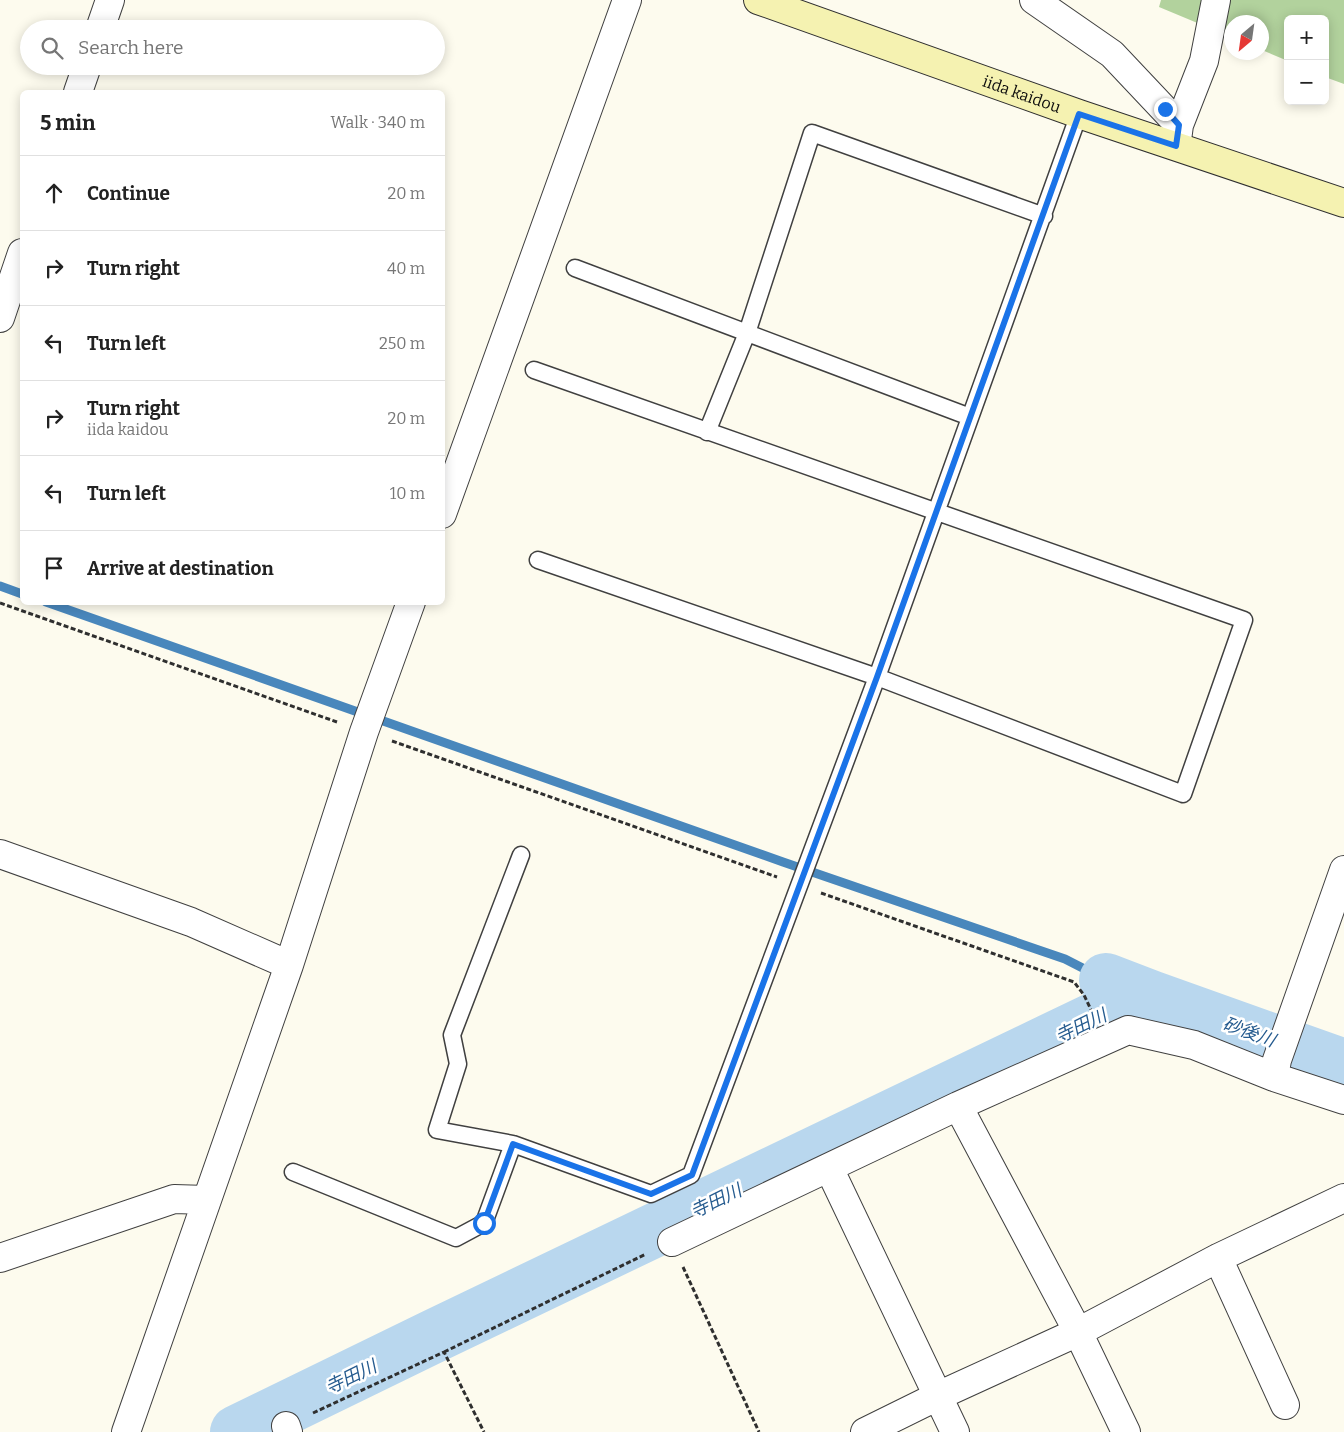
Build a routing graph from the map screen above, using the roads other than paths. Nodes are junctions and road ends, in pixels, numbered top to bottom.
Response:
1 (110, 0) edge
2 (627, 0) edge
3 (758, 0) edge
4 (1034, 0) edge
5 (1216, 0) edge
6 (103, 20) edge
7 (84, 75) edge
8 (79, 90) edge
9 (1079, 114) junction
10 (1177, 136) junction
11 (1344, 203) edge
12 (1044, 216) junction
13 (20, 259) edge
14 (575, 268) dead end
15 (0, 318) edge
16 (747, 333) junction
17 (534, 370) dead end
18 (970, 417) junction
19 (707, 432) junction
20 (445, 506) edge
21 (936, 512) junction
22 (538, 560) dead end
23 (410, 605) edge
24 (877, 677) junction
25 (0, 854) edge
26 (521, 855) dead end
27 (1344, 870) edge
28 (289, 964) junction
29 (1275, 1068) junction
30 (1344, 1100) edge
31 (958, 1106) junction
32 (513, 1144) junction
33 (829, 1168) junction
34 (293, 1172) dead end
35 (1344, 1198) edge
36 (207, 1200) junction
37 (672, 1242) road end
38 (0, 1258) edge
39 (1218, 1258) junction
40 (1078, 1332) junction
41 (938, 1396) junction
42 (1285, 1405) dead end
43 (126, 1432) edge
44 (865, 1432) edge
45 (955, 1432) edge
46 (1126, 1432) edge

1 - 6 street
2 - 20 street
3 - 9 main road, iida kaidou
4 - 10 street
5 - 10 street
7 - 8 street
9 - 10 main road, iida kaidou
9 - 12 lane
10 - 11 main road, iida kaidou
12 - 16 lane
12 - 18 lane
13 - 15 street
14 - 16 lane
16 - 18 lane
16 - 19 lane
17 - 19 lane
18 - 21 lane
19 - 21 lane
21 - 24 lane
21 - 24 lane
22 - 24 lane
23 - 28 street
24 - 32 lane
25 - 28 street
26 - 32 lane
27 - 29 street
28 - 36 street
29 - 30 street
29 - 31 street
31 - 33 street
31 - 40 street
32 - 34 lane
33 - 37 street
33 - 41 street
35 - 39 street
36 - 38 street
36 - 43 street
39 - 40 street
39 - 42 street
40 - 41 street
40 - 46 street
41 - 44 street
41 - 45 street

